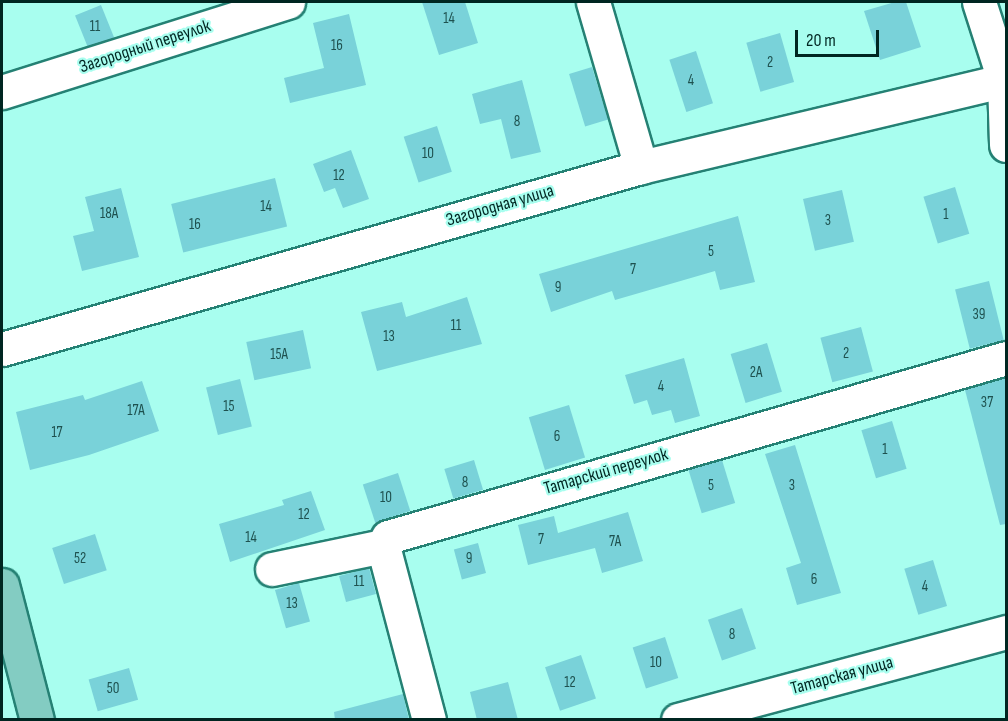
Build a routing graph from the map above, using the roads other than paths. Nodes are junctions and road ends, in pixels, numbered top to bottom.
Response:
1 (288, 2) edge
2 (593, 2) edge
3 (979, 2) edge
4 (1005, 80) edge
5 (2, 92) edge
6 (1006, 145) edge
7 (641, 167) junction
8 (2, 350) edge
9 (1006, 358) edge
10 (383, 546) junction
11 (272, 568) dead end
12 (2, 585) edge
13 (1006, 632) edge
14 (37, 720) edge
15 (429, 720) edge
16 (678, 720) edge

1 - 5 street, Загородный переулок
2 - 7 street
3 - 4 street
4 - 6 street
4 - 7 street, Загородная улица
7 - 8 street, Загородная улица
9 - 10 street, Татарский переулок
10 - 11 street
10 - 15 street
12 - 14 main road
13 - 16 street, Татарская улица

